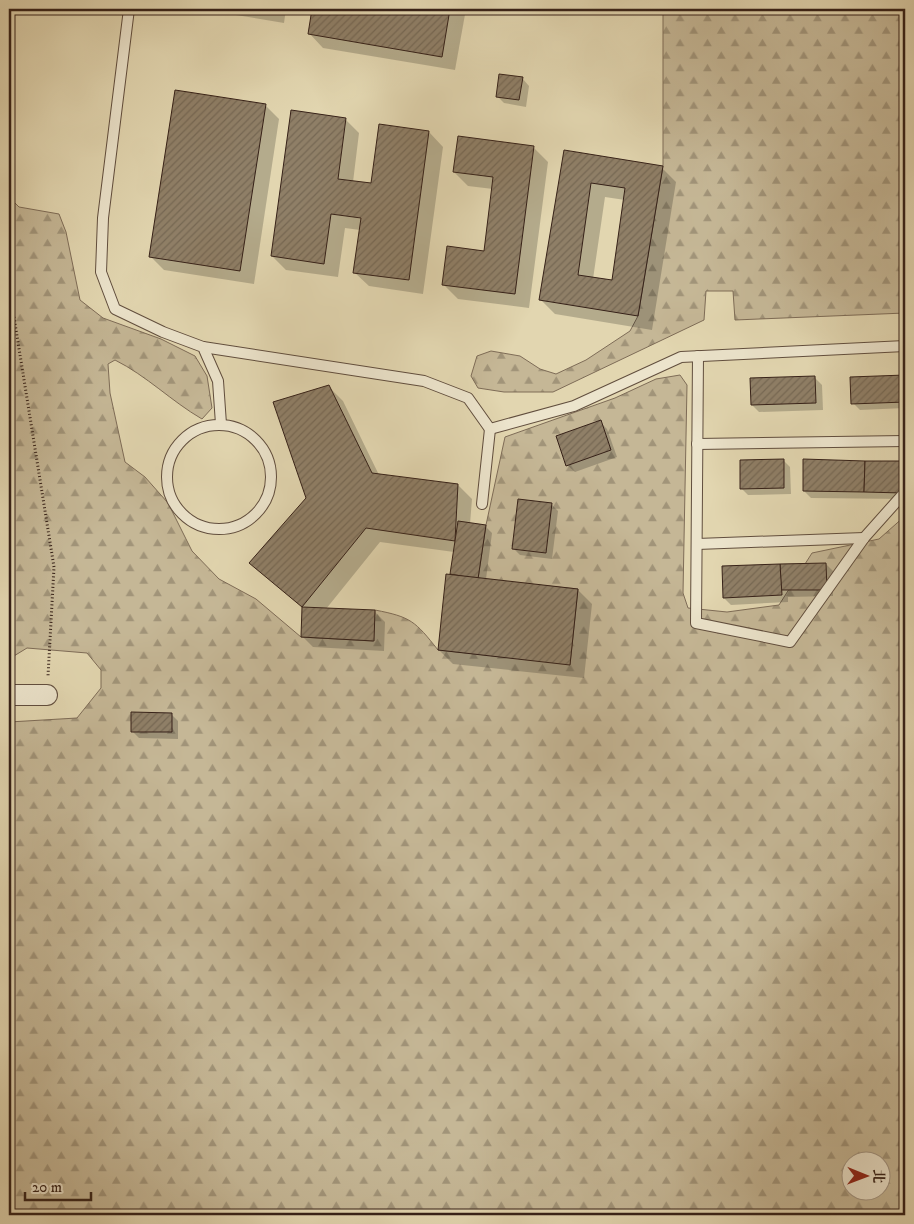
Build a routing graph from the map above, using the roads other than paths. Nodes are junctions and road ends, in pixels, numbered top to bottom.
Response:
1 (129, 9) edge
2 (905, 346) edge
3 (203, 347) junction
4 (698, 356) junction
5 (221, 424) junction
6 (490, 429) junction
7 (905, 440) edge
8 (697, 444) junction
9 (905, 492) edge
10 (482, 504) dead end
11 (864, 538) junction
12 (697, 544) junction
13 (9, 695) edge
14 (47, 695) road end

1 - 3 lane
2 - 4 lane
3 - 5 lane
3 - 6 lane
4 - 6 lane
4 - 8 lane
5 - 5 lane
6 - 10 lane
7 - 8 lane
8 - 12 lane
9 - 11 lane
11 - 12 lane
11 - 12 lane
13 - 14 street

